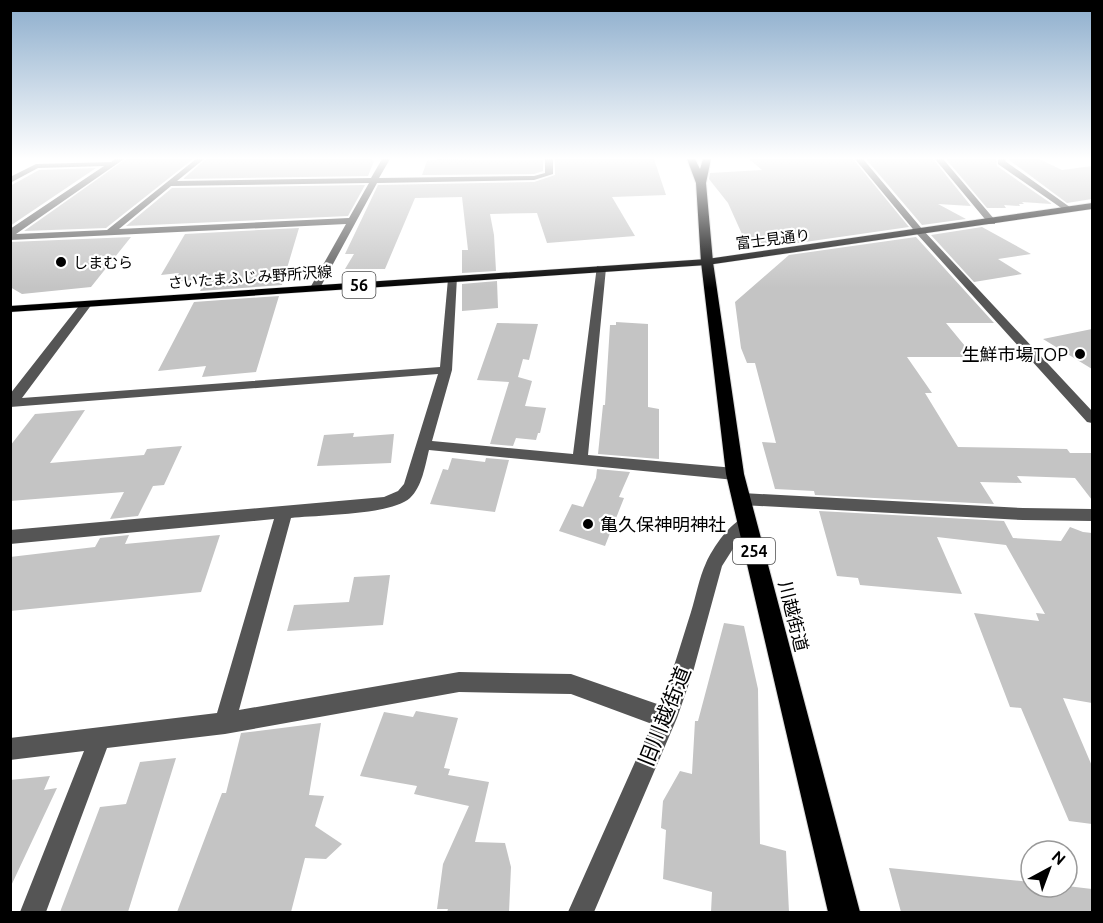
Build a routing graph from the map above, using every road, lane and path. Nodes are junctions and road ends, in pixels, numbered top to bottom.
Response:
1 (57, 202) edge
2 (148, 202) edge
3 (361, 202) edge
4 (702, 202) edge
5 (895, 202) edge
6 (976, 202) edge
7 (1058, 202) edge
8 (1092, 206) edge
9 (1070, 210) junction
10 (350, 221) junction
11 (993, 222) junction
12 (110, 232) junction
13 (920, 232) junction
14 (10, 235) edge
15 (707, 262) junction
16 (601, 268) junction
17 (453, 279) junction
18 (315, 288) junction
19 (86, 304) junction
20 (10, 309) edge
21 (446, 370) junction
22 (11, 403) edge
23 (1092, 419) edge
24 (424, 445) junction
25 (580, 459) junction
26 (735, 474) junction
27 (742, 499) junction
28 (284, 513) junction
29 (1092, 515) edge
30 (747, 522) junction
31 (10, 537) edge
32 (666, 718) junction
33 (225, 723) junction
34 (100, 738) junction
35 (10, 749) edge
36 (33, 912) edge
37 (581, 912) edge
38 (844, 912) edge

1 - 14 street
2 - 12 street
3 - 10 street
4 - 15 highway, 川越街道 / 254
5 - 13 street
6 - 11 street
7 - 9 street
8 - 9 main road, 富士見通り / 56
9 - 11 main road, 富士見通り / 56
10 - 12 street
10 - 18 street
11 - 13 main road, 富士見通り / 56
12 - 14 street
13 - 15 main road, 富士見通り / 56
13 - 23 street
15 - 16 main road, さいたまふじみ野所沢線 / 56
15 - 26 highway, 川越街道 / 254
16 - 17 main road, さいたまふじみ野所沢線 / 56
16 - 25 street
17 - 18 main road, さいたまふじみ野所沢線 / 56
17 - 21 street
18 - 19 main road, さいたまふじみ野所沢線 / 56
19 - 20 main road, さいたまふじみ野所沢線 / 56
19 - 22 street
21 - 22 street
21 - 24 street
24 - 25 street
24 - 28 street
25 - 26 street
26 - 27 highway, 川越街道 / 254
27 - 29 street
27 - 30 highway, 川越街道 / 254
28 - 31 street
28 - 33 street
30 - 32 street, 旧川越街道
30 - 38 highway, 川越街道 / 254
32 - 33 street
32 - 37 street, 旧川越街道
33 - 34 street
34 - 35 street
34 - 36 street

